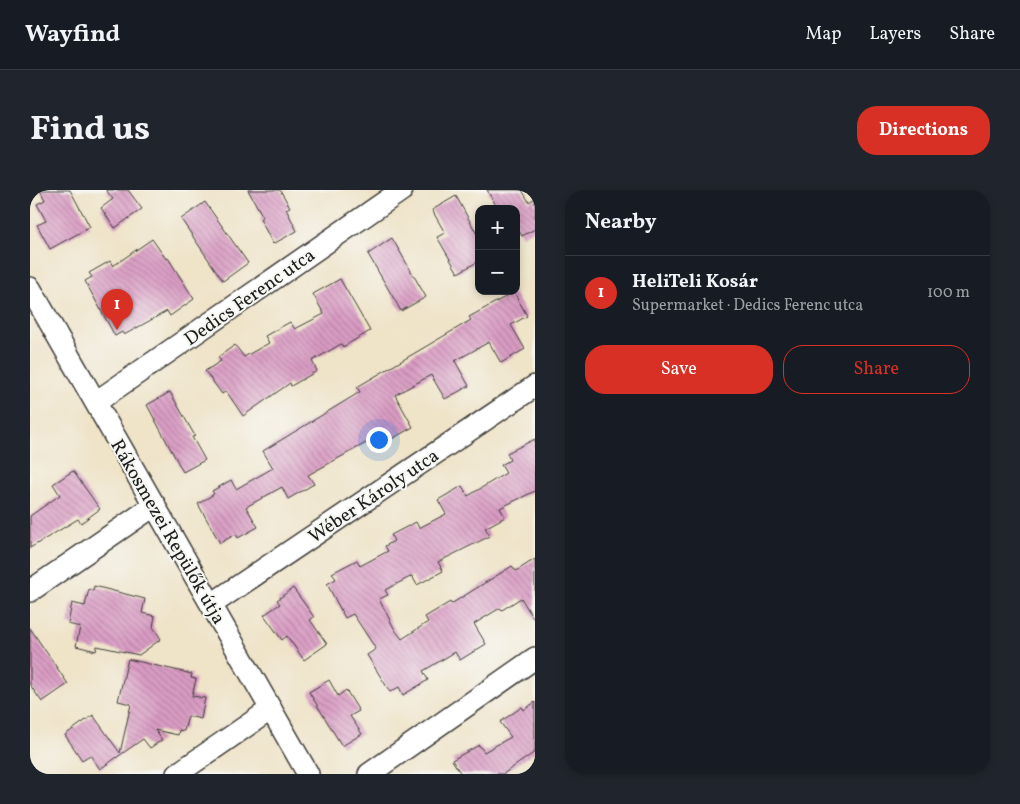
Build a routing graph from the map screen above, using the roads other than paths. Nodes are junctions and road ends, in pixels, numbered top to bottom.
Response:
1 (402, 190) edge
2 (30, 288) edge
3 (535, 386) edge
4 (96, 402) junction
5 (155, 505) junction
6 (30, 591) edge
7 (212, 604) junction
8 (535, 658) edge
9 (271, 709) junction
10 (177, 774) edge
11 (308, 774) edge
12 (370, 774) edge

1 - 4 street, Dedics Ferenc utca
2 - 4 street, Rákosmezei Repülők útja
3 - 7 street, Wéber Károly utca
4 - 5 street, Rákosmezei Repülők útja
5 - 6 street
5 - 7 street, Rákosmezei Repülők útja
7 - 9 street, Rákosmezei Repülők útja
8 - 12 street
9 - 10 street
9 - 11 street, Rákosmezei Repülők útja

